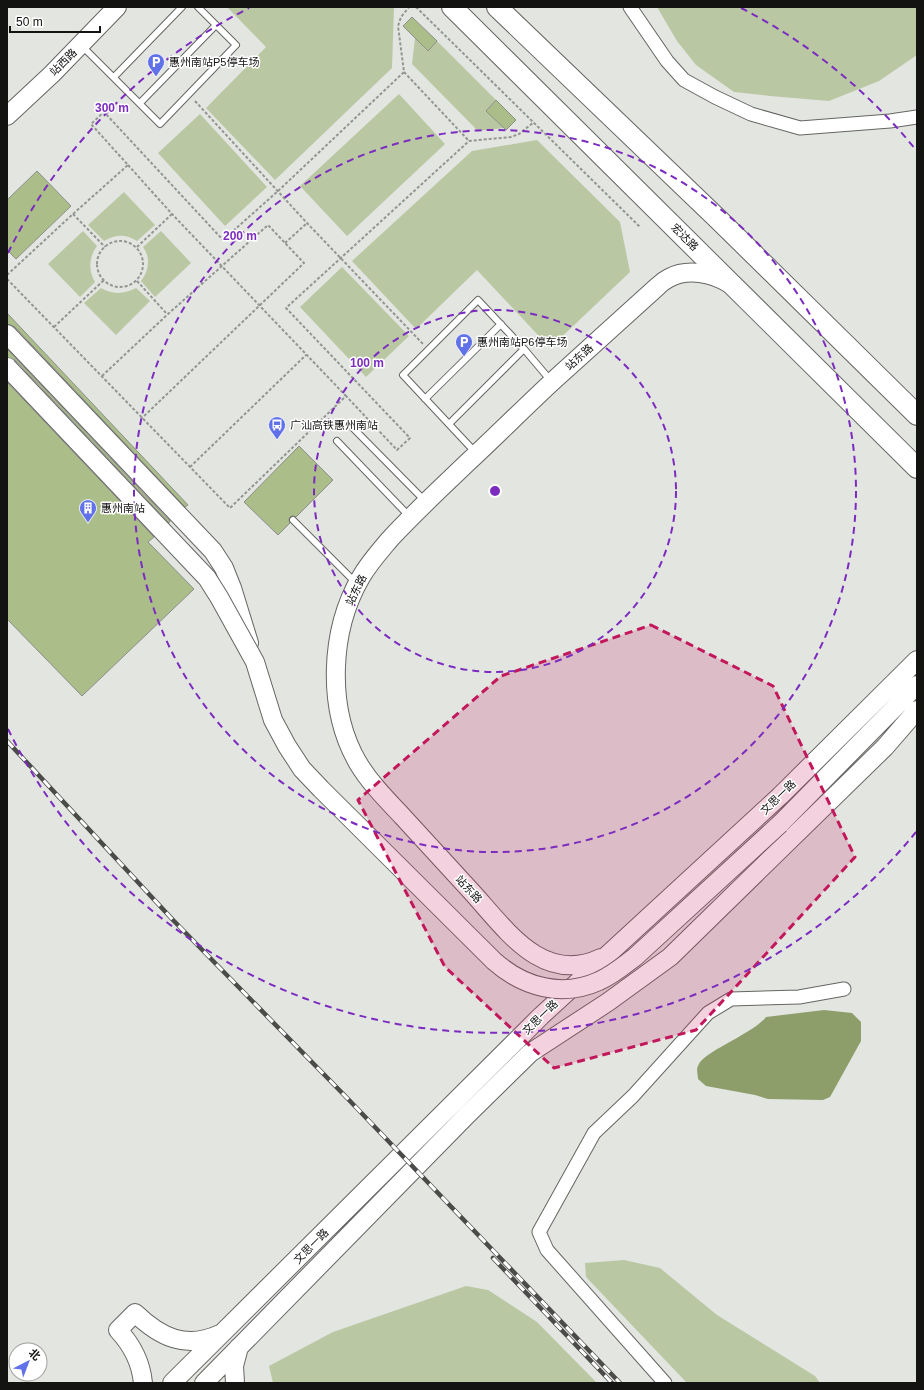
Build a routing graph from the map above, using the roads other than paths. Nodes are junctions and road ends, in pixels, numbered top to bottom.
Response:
1 (118, 7) edge
2 (182, 7) edge
3 (198, 7) edge
4 (452, 7) edge
5 (498, 7) edge
6 (630, 7) edge
7 (216, 25) junction
8 (81, 45) junction
9 (114, 77) junction
10 (140, 103) junction
11 (7, 116) edge
12 (917, 117) edge
13 (737, 289) junction
14 (501, 324) junction
15 (7, 334) edge
16 (524, 349) junction
17 (7, 368) edge
18 (552, 382) junction
19 (425, 399) junction
20 (917, 415) edge
21 (449, 424) junction
22 (353, 428) dead end
23 (337, 441) dead end
24 (477, 454) junction
25 (917, 468) edge
26 (426, 502) junction
27 (410, 517) junction
28 (293, 520) dead end
29 (357, 584) junction
30 (917, 660) edge
31 (255, 662) junction
32 (917, 685) edge
33 (917, 710) edge
34 (606, 956) junction
35 (844, 989) dead end
36 (224, 1332) junction
37 (239, 1347) junction
38 (143, 1383) edge
39 (172, 1383) edge
40 (204, 1383) edge
41 (235, 1383) edge
42 (665, 1383) edge

1 - 8 street, 站西路
2 - 9 lane
3 - 7 lane
4 - 13 main road, 宏达路
5 - 20 main road
6 - 12 street
7 - 10 lane
7 - 10 lane
8 - 9 lane
8 - 11 street, 站西路
9 - 10 lane
13 - 18 street, 站东路
13 - 25 main road, 宏达路
14 - 16 lane
14 - 19 lane
14 - 19 lane
15 - 31 street, bridge
16 - 18 lane
16 - 21 lane
17 - 31 street, bridge
18 - 24 street, 站东路
19 - 21 lane
21 - 24 lane
22 - 26 lane
23 - 27 lane
24 - 26 street, 站东路
26 - 27 street, 站东路
27 - 29 street, 站东路
28 - 29 lane
29 - 34 street, 站东路
30 - 34 street, 文思一路
31 - 32 street, bridge
33 - 37 street, 文思一路
34 - 36 street, 文思一路
35 - 42 street
36 - 38 street
36 - 39 street, 文思一路
37 - 40 street, 文思一路
37 - 41 street

